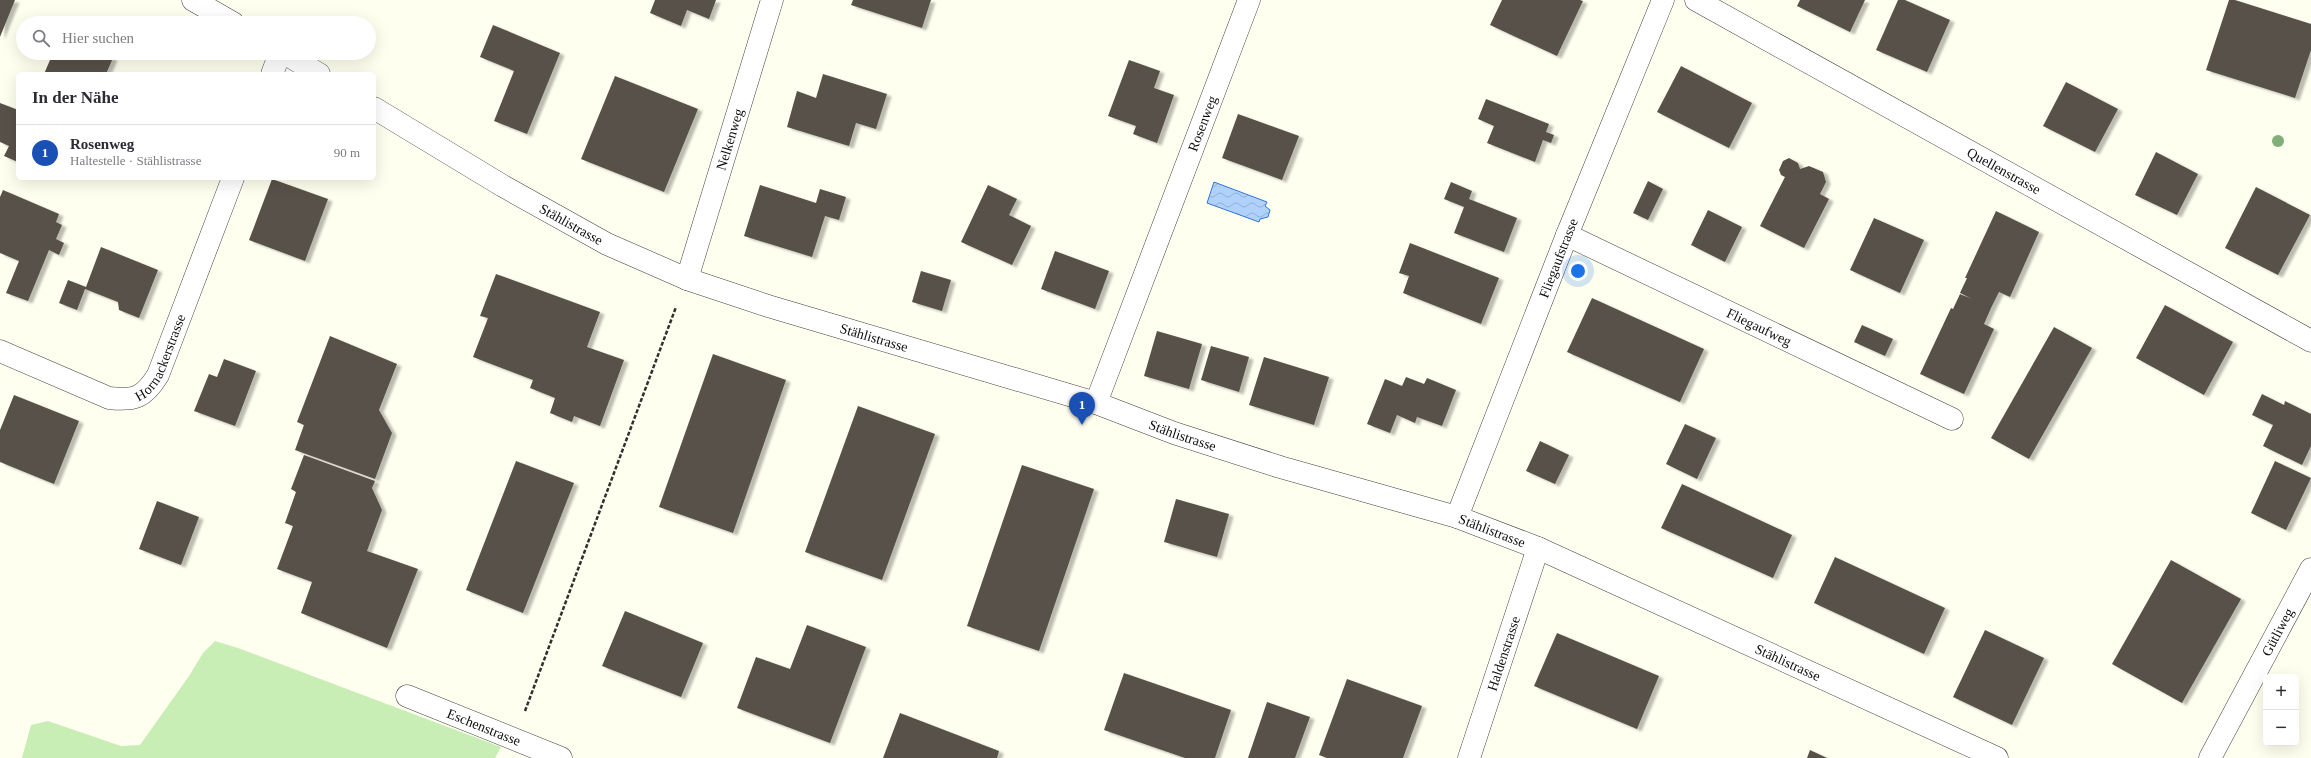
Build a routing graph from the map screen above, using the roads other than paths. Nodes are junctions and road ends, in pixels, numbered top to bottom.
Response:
1 (193, 0) edge
2 (772, 0) edge
3 (1249, 0) edge
4 (1663, 0) edge
5 (1696, 0) edge
6 (221, 16) edge
7 (277, 60) edge
8 (296, 60) edge
9 (273, 72) edge
10 (316, 72) edge
11 (376, 109) edge
12 (232, 180) edge
13 (1567, 235) junction
14 (687, 279) junction
15 (2311, 341) edge
16 (0, 352) edge
17 (1096, 403) junction
18 (1952, 419) dead end
19 (1457, 517) junction
20 (1538, 548) junction
21 (2311, 569) edge
22 (407, 696) dead end
23 (561, 758) edge
24 (1469, 758) edge
25 (1997, 758) edge
26 (2210, 758) edge

1 - 6 street
2 - 14 street, Nelkenweg
3 - 17 street, Rosenweg
4 - 13 street, Fliegaufstrasse
5 - 15 street, Quellenstrasse
7 - 9 street
8 - 10 street
11 - 14 street, Stählistrasse
12 - 16 street, Hornackerstrasse
13 - 18 street, Fliegaufweg
13 - 19 street, Fliegaufstrasse
14 - 17 street, Stählistrasse
17 - 19 street, Stählistrasse
19 - 20 street, Stählistrasse
20 - 24 street, Haldenstrasse
20 - 25 street, Stählistrasse
21 - 26 street, Gütliweg
22 - 23 street, Eschenstrasse

